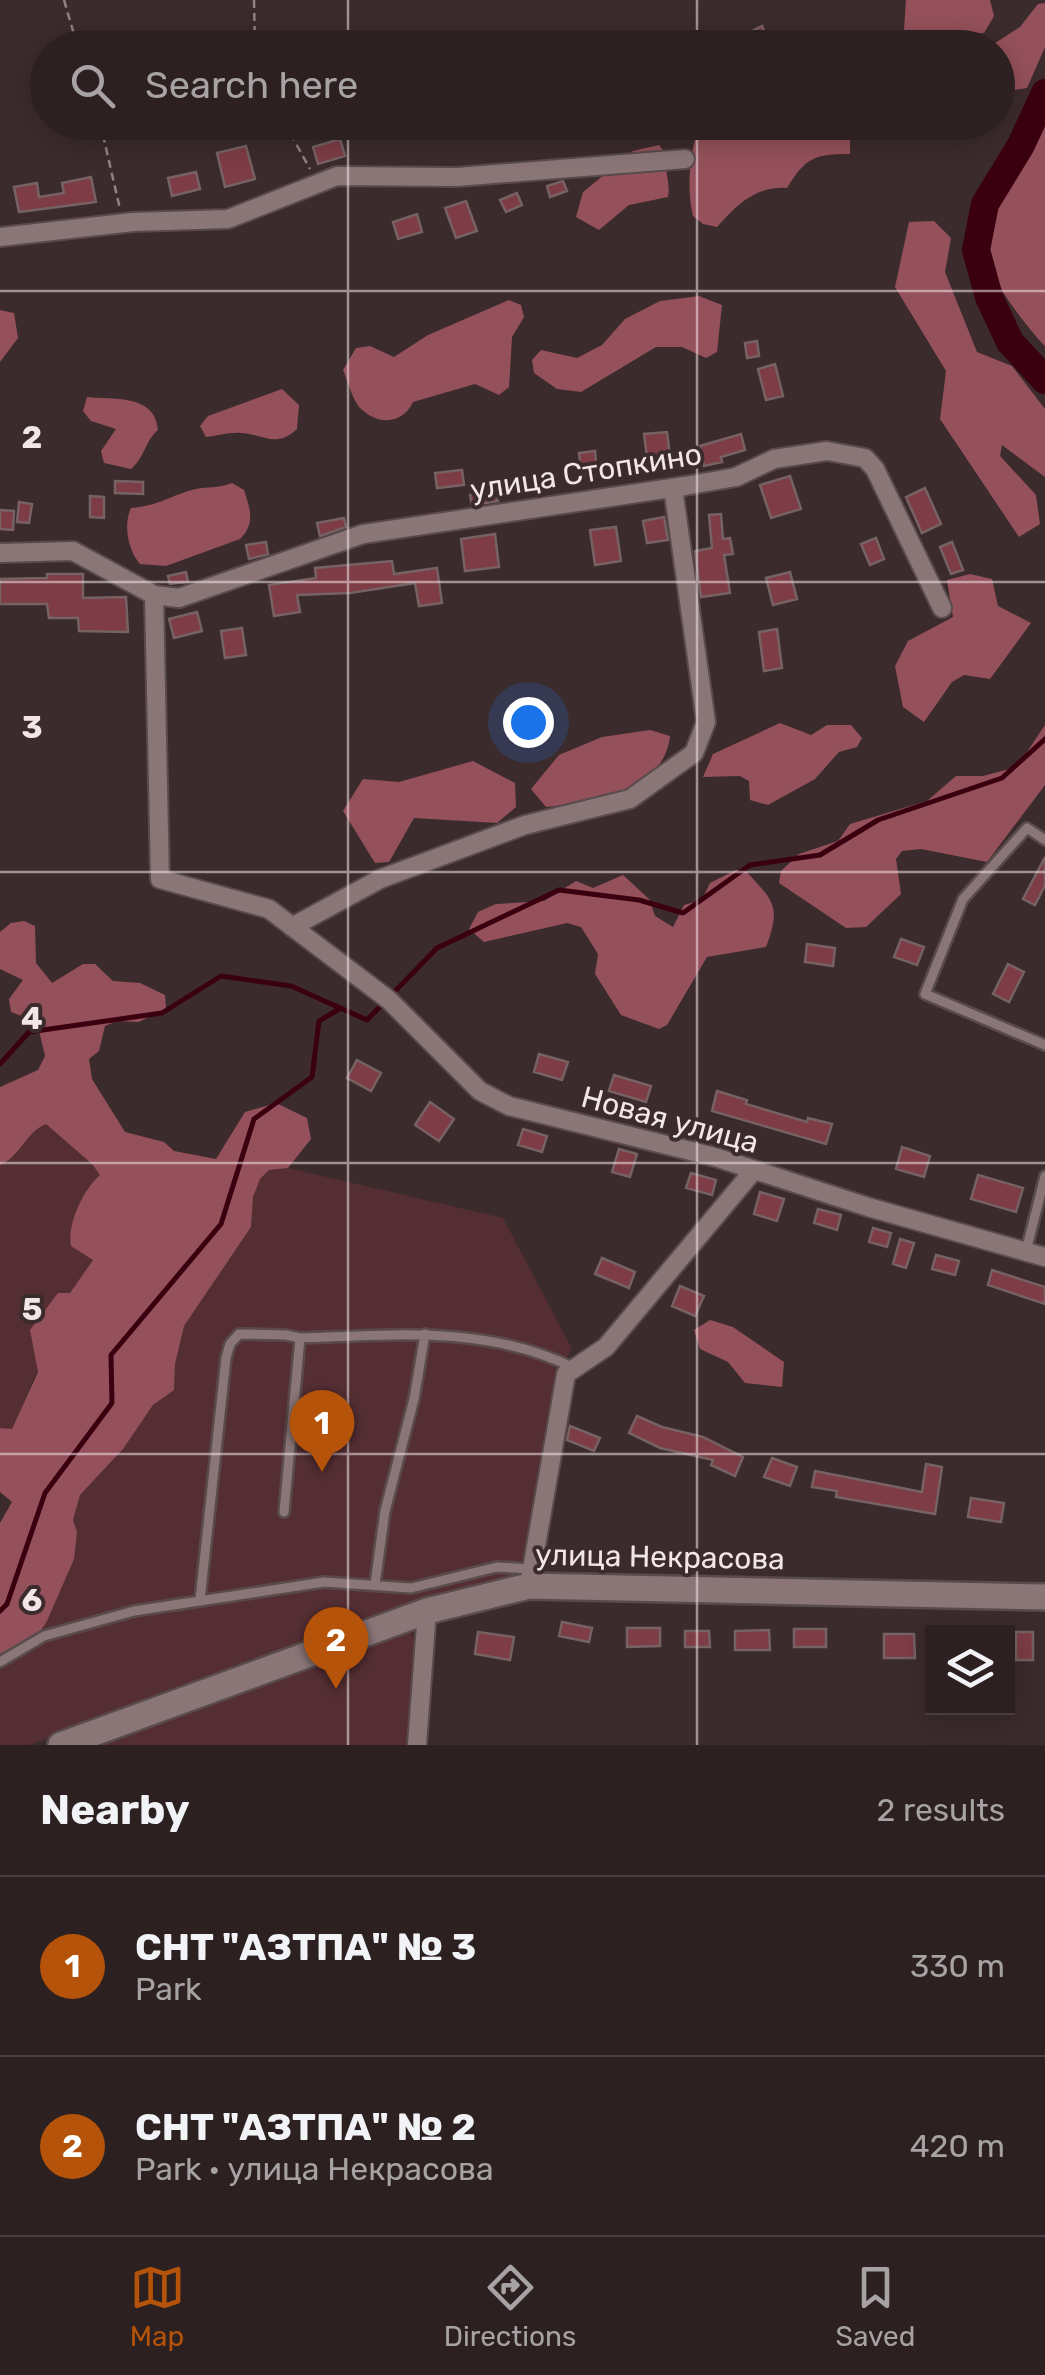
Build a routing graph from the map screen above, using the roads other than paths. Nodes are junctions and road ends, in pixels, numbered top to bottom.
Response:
1 (686, 160) dead end
2 (0, 237) edge
3 (673, 488) junction
4 (0, 552) edge
5 (154, 595) junction
6 (942, 608) dead end
7 (1045, 840) edge
8 (292, 926) junction
9 (1045, 1045) edge
10 (754, 1170) junction
11 (1045, 1176) edge
12 (1026, 1252) junction
13 (1045, 1257) edge
14 (424, 1334) junction
15 (300, 1338) junction
16 (574, 1368) junction
17 (284, 1512) dead end
18 (531, 1577) junction
19 (376, 1584) junction
20 (1045, 1597) edge
21 (200, 1600) junction
22 (427, 1611) junction
23 (0, 1662) edge
24 (68, 1744) edge
25 (417, 1745) edge

1 - 2 street
3 - 5 street, улица Стопкино
3 - 6 street, улица Стопкино
3 - 8 street
4 - 5 street
5 - 8 street, Новая улица
7 - 9 lane
8 - 10 street, Новая улица
10 - 12 street, Новая улица
10 - 16 street
11 - 12 lane
12 - 13 street, Новая улица
14 - 15 lane
14 - 16 lane
14 - 19 lane
15 - 17 lane
15 - 21 lane
16 - 18 street
18 - 19 lane
18 - 20 main road, улица Некрасова
18 - 22 main road, улица Некрасова
19 - 21 lane
21 - 23 lane
22 - 24 main road, улица Некрасова
22 - 25 street

